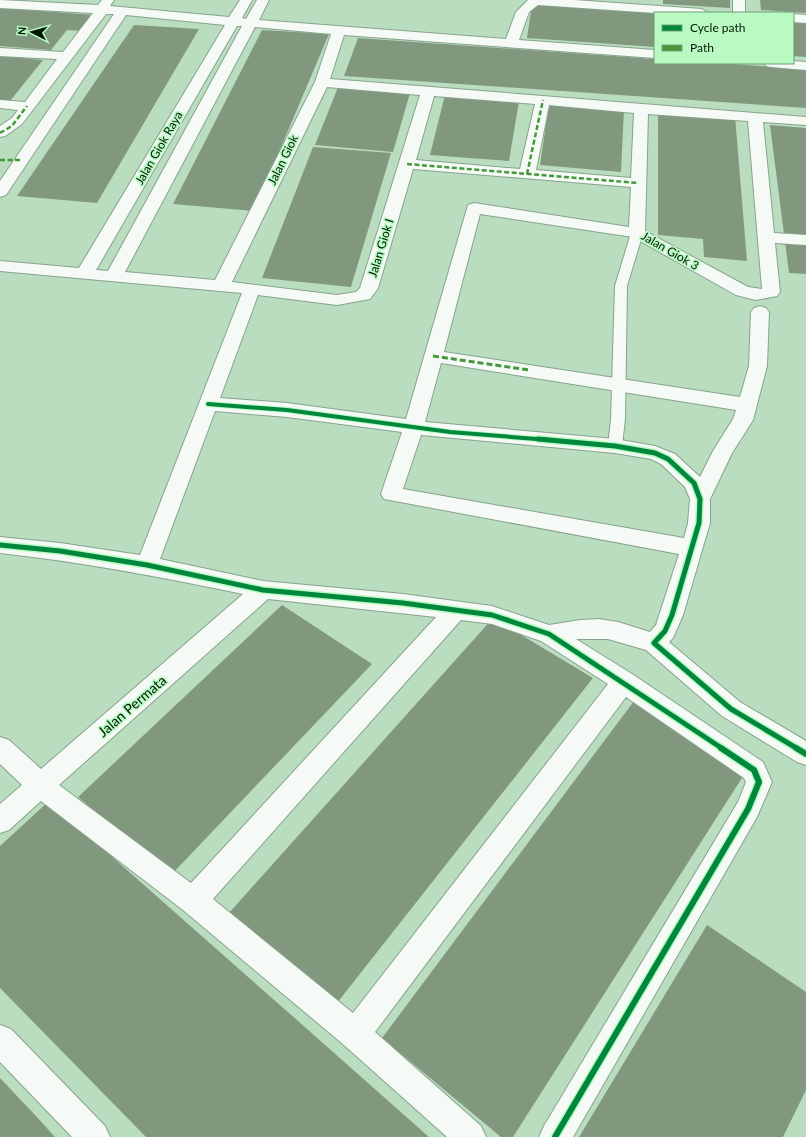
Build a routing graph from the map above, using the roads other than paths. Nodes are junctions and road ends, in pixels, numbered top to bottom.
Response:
1 (246, 0) edge
2 (263, 0) edge
3 (739, 0) edge
4 (548, 1) edge
5 (0, 4) edge
6 (648, 5) edge
7 (112, 9) edge
8 (695, 12) edge
9 (739, 12) edge
10 (794, 18) edge
11 (806, 19) edge
12 (232, 22) junction
13 (251, 23) junction
14 (339, 31) junction
15 (512, 42) junction
16 (0, 52) edge
17 (654, 54) edge
18 (66, 56) junction
19 (783, 64) edge
20 (806, 66) edge
21 (322, 82) junction
22 (428, 91) junction
23 (543, 100) junction
24 (0, 104) edge
25 (27, 106) junction
26 (641, 109) junction
27 (755, 117) junction
28 (806, 121) edge
29 (0, 133) edge
30 (0, 160) edge
31 (22, 160) junction
32 (407, 164) junction
33 (527, 174) junction
34 (638, 183) junction
35 (0, 192) edge
36 (120, 213) junction
37 (147, 216) junction
38 (637, 233) junction
39 (766, 237) junction
40 (806, 240) edge
41 (0, 266) edge
42 (85, 274) junction
43 (114, 276) junction
44 (221, 286) junction
45 (252, 289) junction
46 (760, 312) dead end
47 (434, 356) junction
48 (619, 384) junction
49 (208, 404) junction
50 (747, 405) junction
51 (414, 427) junction
52 (615, 446) junction
53 (700, 499) junction
54 (0, 545) edge
55 (691, 548) junction
56 (147, 565) junction
57 (263, 590) junction
58 (456, 610) junction
59 (549, 634) junction
60 (654, 643) junction
61 (624, 681) junction
62 (0, 748) edge
63 (806, 754) edge
64 (41, 786) junction
65 (0, 821) edge
66 (193, 900) junction
67 (355, 1034) junction
68 (0, 1040) edge
69 (94, 1137) edge
70 (470, 1137) edge
71 (555, 1137) edge

1 - 12 street, Jalan Giok Raya
2 - 13 street, Jalan Giok Raya
3 - 9 street
4 - 6 street
4 - 15 street
5 - 7 street
6 - 8 street
7 - 12 street
7 - 18 street
7 - 31 street
10 - 11 street
12 - 13 street
12 - 36 street, Jalan Giok Raya
13 - 14 street
13 - 37 street, Jalan Giok Raya
14 - 15 street
14 - 21 street, Jalan Giok
15 - 17 street
16 - 18 street
18 - 25 street
19 - 20 street
21 - 22 street
21 - 44 street, Jalan Giok
22 - 23 street
22 - 32 street, Jalan Giok I
23 - 26 street
23 - 33 street
24 - 25 street
25 - 29 street
26 - 27 street
26 - 34 street, Jalan Giok 3
27 - 28 street
27 - 39 street
30 - 31 street
31 - 35 street
32 - 33 street
32 - 45 street, Jalan Giok I
33 - 34 street
34 - 38 street, Jalan Giok 3
36 - 37 street
36 - 42 street, Jalan Giok Raya
37 - 43 street, Jalan Giok Raya
38 - 39 street, Jalan Giok 3
38 - 47 street
38 - 48 lane
39 - 40 street
41 - 42 street
42 - 43 street
43 - 44 street
44 - 45 street
45 - 49 street
46 - 50 street
47 - 48 street
47 - 51 street
48 - 50 street
48 - 52 lane
49 - 51 street
49 - 56 street
50 - 53 street
51 - 52 street
51 - 55 street
52 - 53 street
53 - 55 street
54 - 56 street
55 - 60 street
56 - 57 street
57 - 58 street
57 - 64 street, Jalan Permata
58 - 59 street
58 - 66 street
59 - 60 street
59 - 61 street
60 - 63 street
61 - 67 street
61 - 71 street
62 - 64 street
64 - 65 street, Jalan Permata
64 - 66 street
66 - 67 street
67 - 70 street
68 - 69 street

